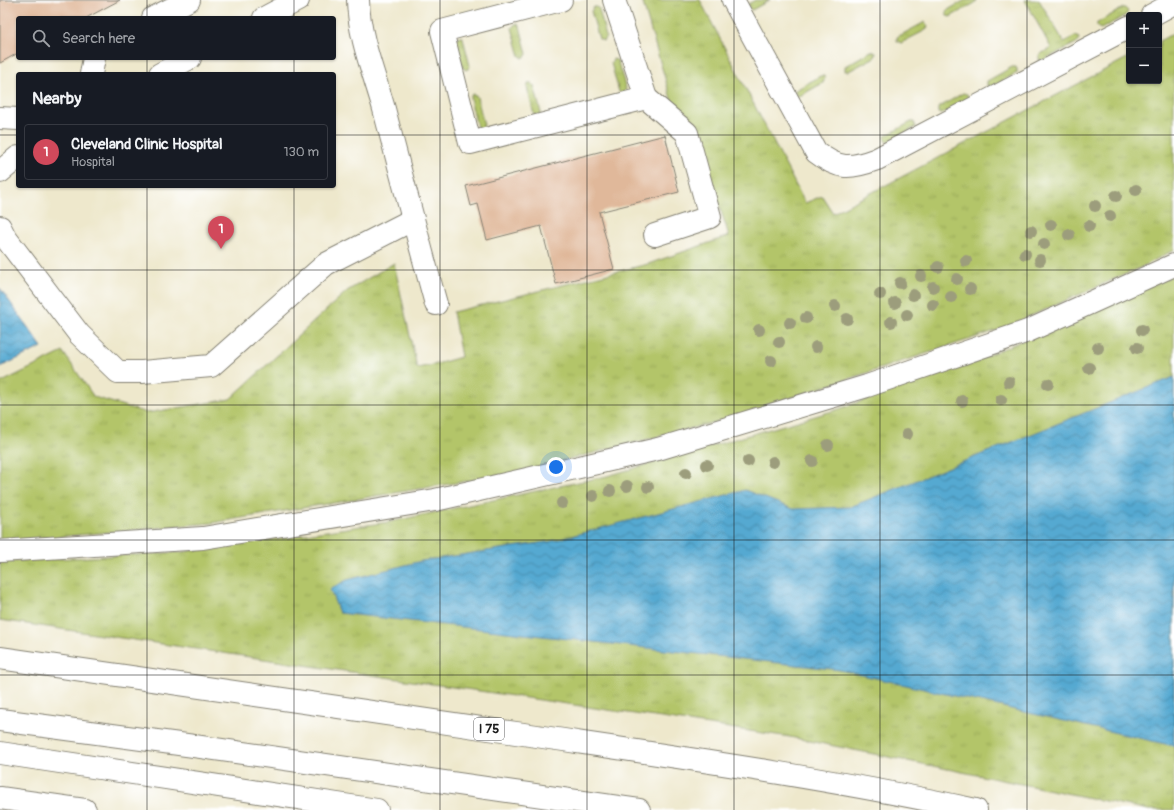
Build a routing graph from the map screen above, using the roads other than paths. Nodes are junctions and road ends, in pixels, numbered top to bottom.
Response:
1 (189, 0) edge
2 (298, 0) edge
3 (358, 0) edge
4 (560, 0) edge
5 (614, 0) edge
6 (733, 0) edge
7 (1174, 4) edge
8 (1158, 12) edge
9 (157, 16) edge
10 (268, 16) edge
11 (1126, 29) edge
12 (94, 60) edge
13 (186, 60) edge
14 (91, 72) edge
15 (164, 72) edge
16 (646, 98) junction
17 (0, 118) edge
18 (16, 119) edge
19 (16, 159) edge
20 (0, 172) edge
21 (412, 220) junction
22 (0, 227) edge
23 (655, 236) dead end
24 (1174, 265) edge
25 (436, 304) dead end
26 (0, 551) edge
27 (0, 658) edge
28 (0, 720) edge
29 (0, 753) edge
30 (0, 798) edge
31 (85, 810) edge
32 (377, 810) edge
33 (639, 810) edge
34 (976, 810) edge

1 - 9 main road
2 - 10 main road
3 - 21 main road
4 - 16 main road
5 - 16 main road
6 - 11 main road
7 - 8 main road
12 - 14 main road
13 - 15 main road
16 - 23 main road
17 - 18 main road
19 - 20 main road
21 - 22 main road
21 - 25 main road
24 - 26 main road
27 - 34 main road, I 75
28 - 33 main road
29 - 32 main road
30 - 31 main road

